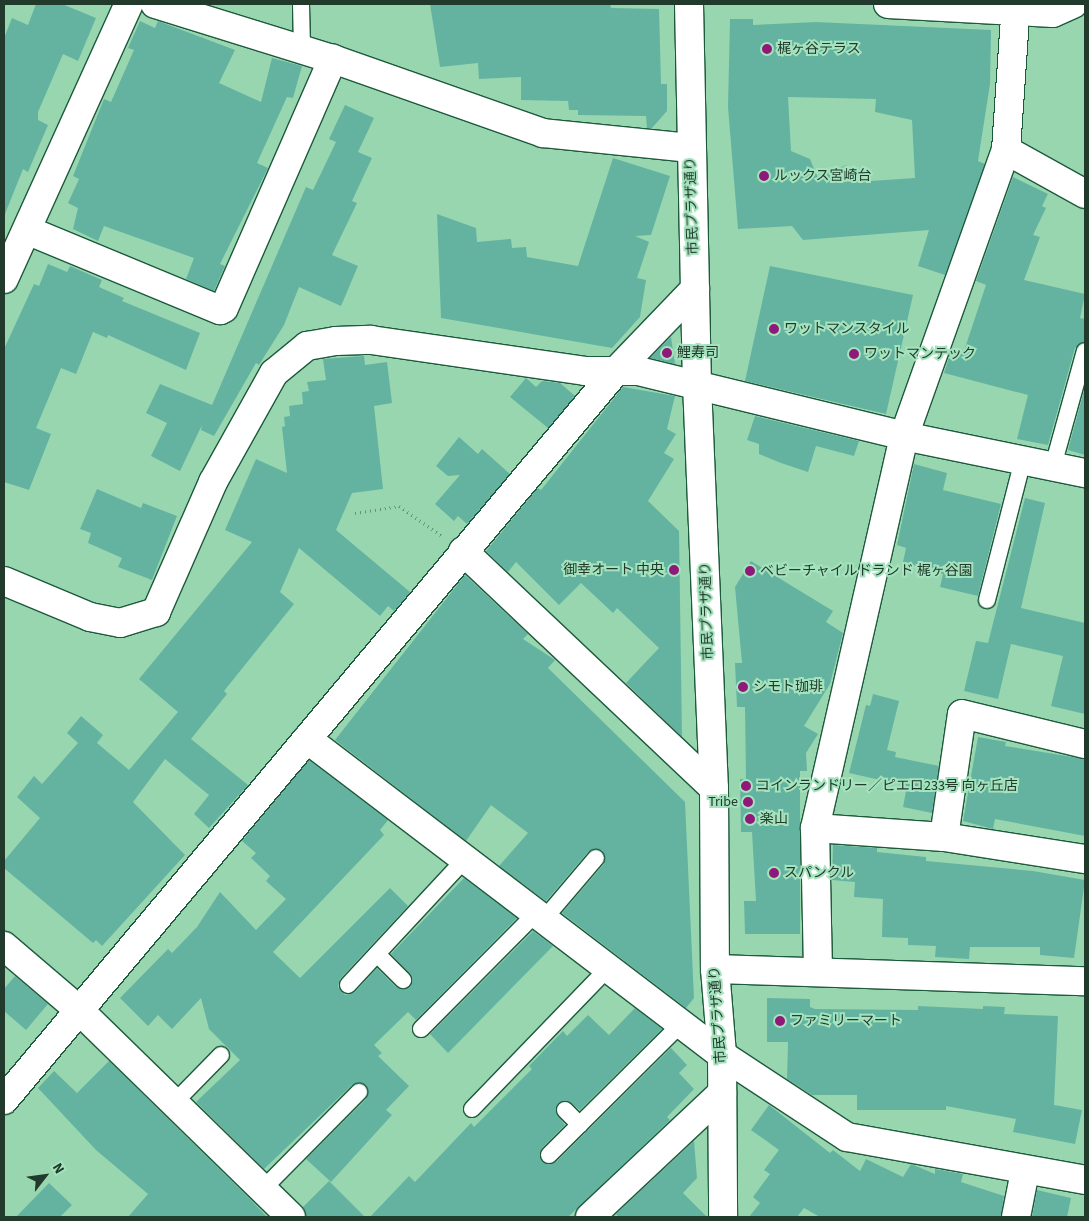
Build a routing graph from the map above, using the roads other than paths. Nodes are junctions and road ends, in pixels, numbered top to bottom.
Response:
1 (129, 4) edge
2 (155, 4) edge
3 (301, 4) edge
4 (689, 4) edge
5 (888, 4) edge
6 (1073, 4) edge
7 (1016, 7) edge
8 (302, 49) junction
9 (333, 59) junction
10 (690, 148) junction
11 (1006, 150) junction
12 (1085, 194) edge
13 (29, 231) junction
14 (4, 279) edge
15 (695, 289) junction
16 (1085, 351) edge
17 (616, 371) junction
18 (697, 384) junction
19 (904, 436) junction
20 (1023, 460) junction
21 (1053, 466) junction
22 (1085, 473) edge
23 (463, 551) junction
24 (4, 581) edge
25 (987, 600) dead end
26 (307, 738) junction
27 (1085, 744) edge
28 (714, 788) junction
29 (816, 828) junction
30 (944, 837) junction
31 (596, 858) dead end
32 (465, 859) junction
33 (1085, 859) edge
34 (540, 916) junction
35 (4, 946) edge
36 (377, 954) junction
37 (608, 968) junction
38 (715, 969) junction
39 (818, 971) junction
40 (403, 980) dead end
41 (1085, 981) edge
42 (348, 985) dead end
43 (79, 1010) junction
44 (681, 1024) junction
45 (421, 1029) dead end
46 (221, 1055) dead end
47 (722, 1055) junction
48 (359, 1092) dead end
49 (722, 1093) junction
50 (4, 1100) edge
51 (174, 1103) junction
52 (472, 1109) dead end
53 (565, 1110) dead end
54 (580, 1125) junction
55 (549, 1155) dead end
56 (1025, 1171) junction
57 (1085, 1180) edge
58 (262, 1190) junction
59 (290, 1217) edge
60 (590, 1217) edge
61 (723, 1217) edge
62 (1016, 1217) edge

1 - 13 street
2 - 8 street
3 - 8 lane
4 - 10 street, 市民プラザ通り
5 - 7 street
6 - 7 street
7 - 11 street
8 - 9 street
9 - 10 street
9 - 13 street
10 - 15 street, 市民プラザ通り
11 - 12 street
11 - 19 street
13 - 14 street
15 - 17 street
15 - 18 street, 市民プラザ通り
16 - 21 lane
17 - 18 street
17 - 23 street
17 - 24 street
18 - 19 street
18 - 28 street, 市民プラザ通り
19 - 20 street
19 - 29 street
20 - 21 street
20 - 25 lane
21 - 22 street
23 - 26 street
23 - 28 street
26 - 32 street
26 - 43 street
27 - 30 street
28 - 38 street, 市民プラザ通り
29 - 30 street
29 - 39 street
30 - 33 street
31 - 34 lane
32 - 34 street
32 - 36 lane
34 - 37 street
34 - 45 lane
35 - 43 street
36 - 40 lane
36 - 42 lane
37 - 44 street
37 - 52 lane
38 - 39 street
38 - 47 street, 市民プラザ通り
39 - 41 street
43 - 50 street
43 - 51 street
44 - 47 street
44 - 54 lane
46 - 51 lane
47 - 49 street, 市民プラザ通り
47 - 56 street
48 - 58 lane
49 - 60 street
49 - 61 street, 市民プラザ通り
51 - 58 street
53 - 54 lane
54 - 55 lane
56 - 57 street
56 - 62 street
58 - 59 street

